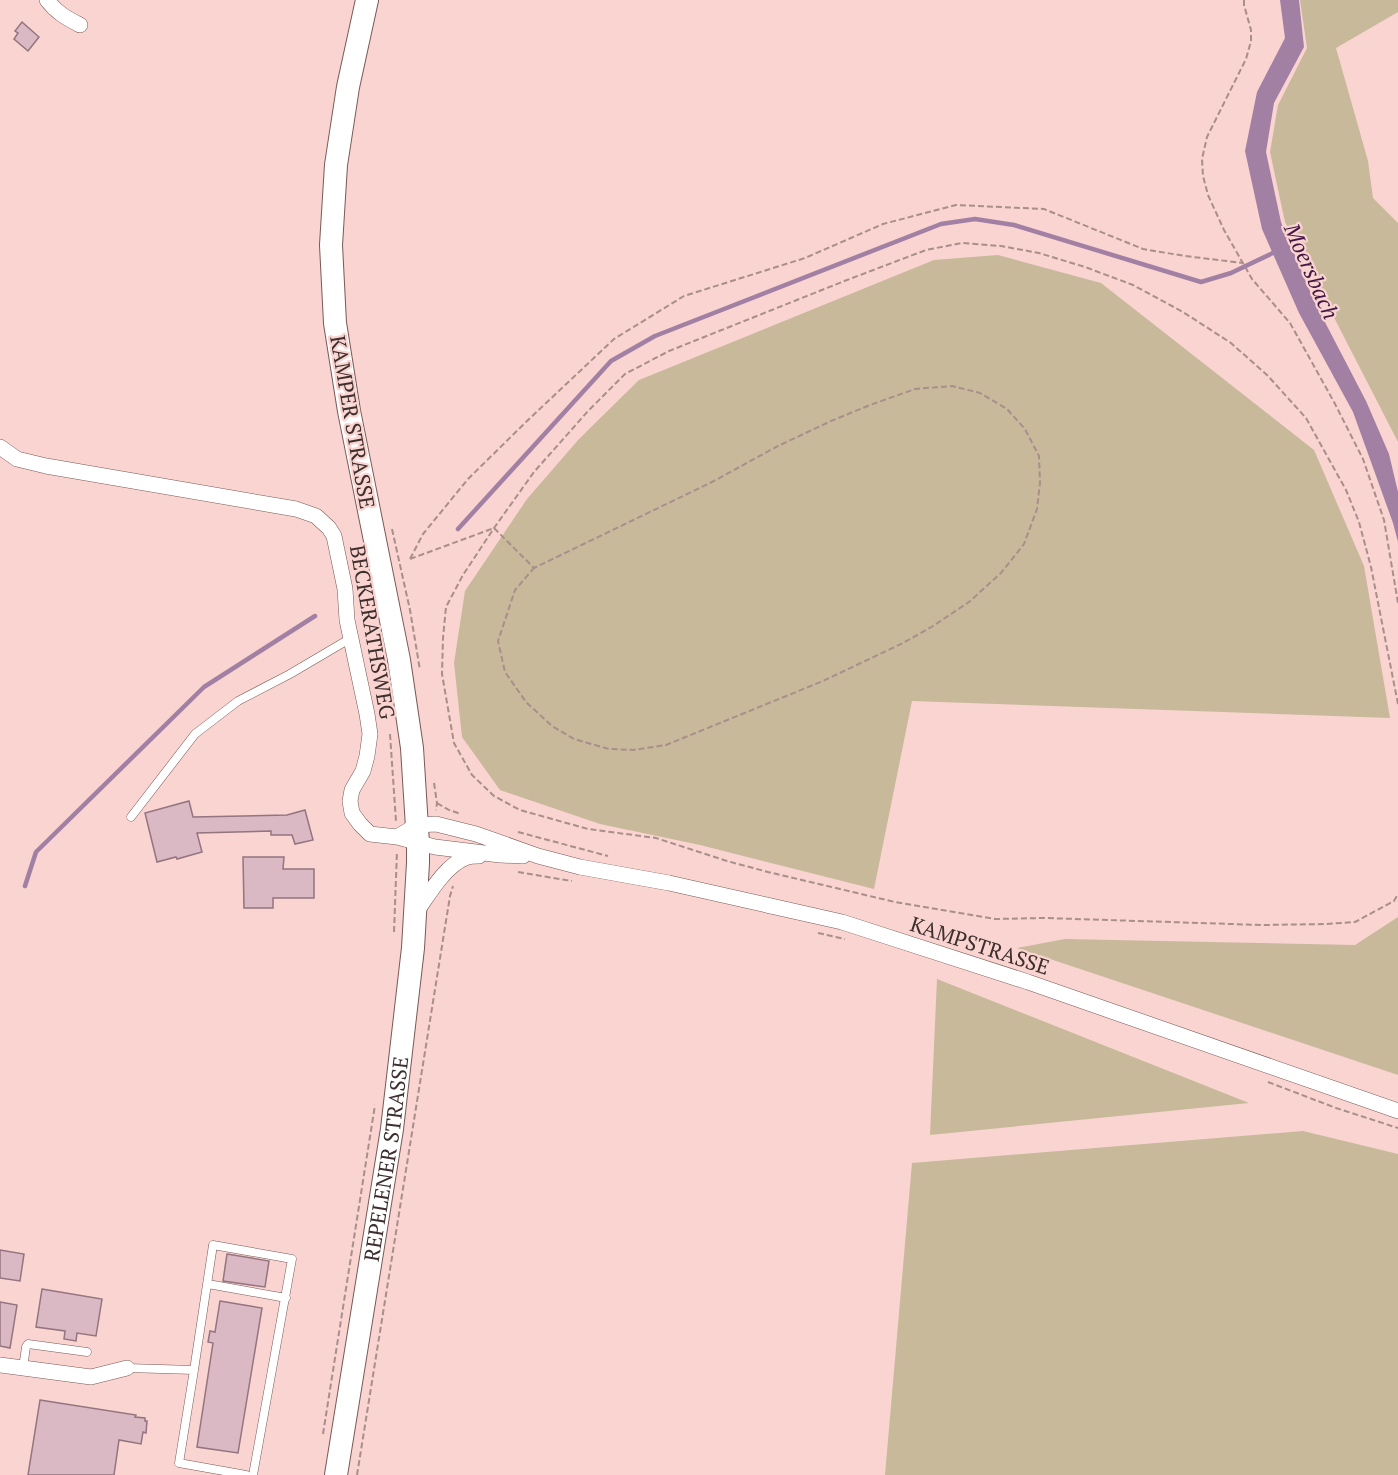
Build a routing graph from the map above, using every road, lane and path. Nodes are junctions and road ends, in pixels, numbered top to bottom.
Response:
1 (47, 0) edge
2 (367, 0) edge
3 (1244, 0) edge
4 (80, 25) dead end
5 (1243, 264) junction
6 (0, 447) edge
7 (392, 527) dead end
8 (494, 528) junction
9 (534, 568) junction
10 (1398, 603) edge
11 (351, 638) junction
12 (421, 677) dead end
13 (1398, 704) edge
14 (433, 780) dead end
15 (437, 803) dead end
16 (131, 817) dead end
17 (411, 835) junction
18 (500, 855) junction
19 (538, 856) junction
20 (511, 870) dead end
21 (455, 880) dead end
22 (582, 883) dead end
23 (1398, 894) edge
24 (416, 914) junction
25 (815, 932) dead end
26 (849, 940) dead end
27 (1398, 1111) edge
28 (208, 1284) junction
29 (286, 1298) junction
30 (87, 1352) dead end
31 (0, 1365) edge
32 (22, 1368) junction
33 (127, 1368) joint
34 (194, 1371) junction
35 (246, 1475) edge
36 (253, 1475) edge
37 (336, 1475) edge
38 (357, 1475) edge

1 - 4 street
2 - 17 main road, KAMPER STRASSE
3 - 5 path
5 - 8 path
5 - 10 path
6 - 11 street, BECKERATHSWEG
7 - 12 path
8 - 9 path
8 - 13 path
8 - 23 path
9 - 9 path
11 - 16 lane
11 - 17 street, BECKERATHSWEG
14 - 15 path
17 - 18 street, KAMPSTRASSE
17 - 19 street, KAMPSTRASSE
17 - 24 main road, REPELENER STRASSE
18 - 19 street, KAMPSTRASSE
18 - 24 street, KAMPSTRASSE
19 - 27 street, KAMPSTRASSE
20 - 22 path
21 - 38 path
24 - 37 main road, REPELENER STRASSE
25 - 26 path
28 - 29 lane
28 - 29 lane
28 - 34 lane
29 - 36 lane
30 - 32 lane
31 - 32 street
32 - 33 street
33 - 34 lane
34 - 35 lane

